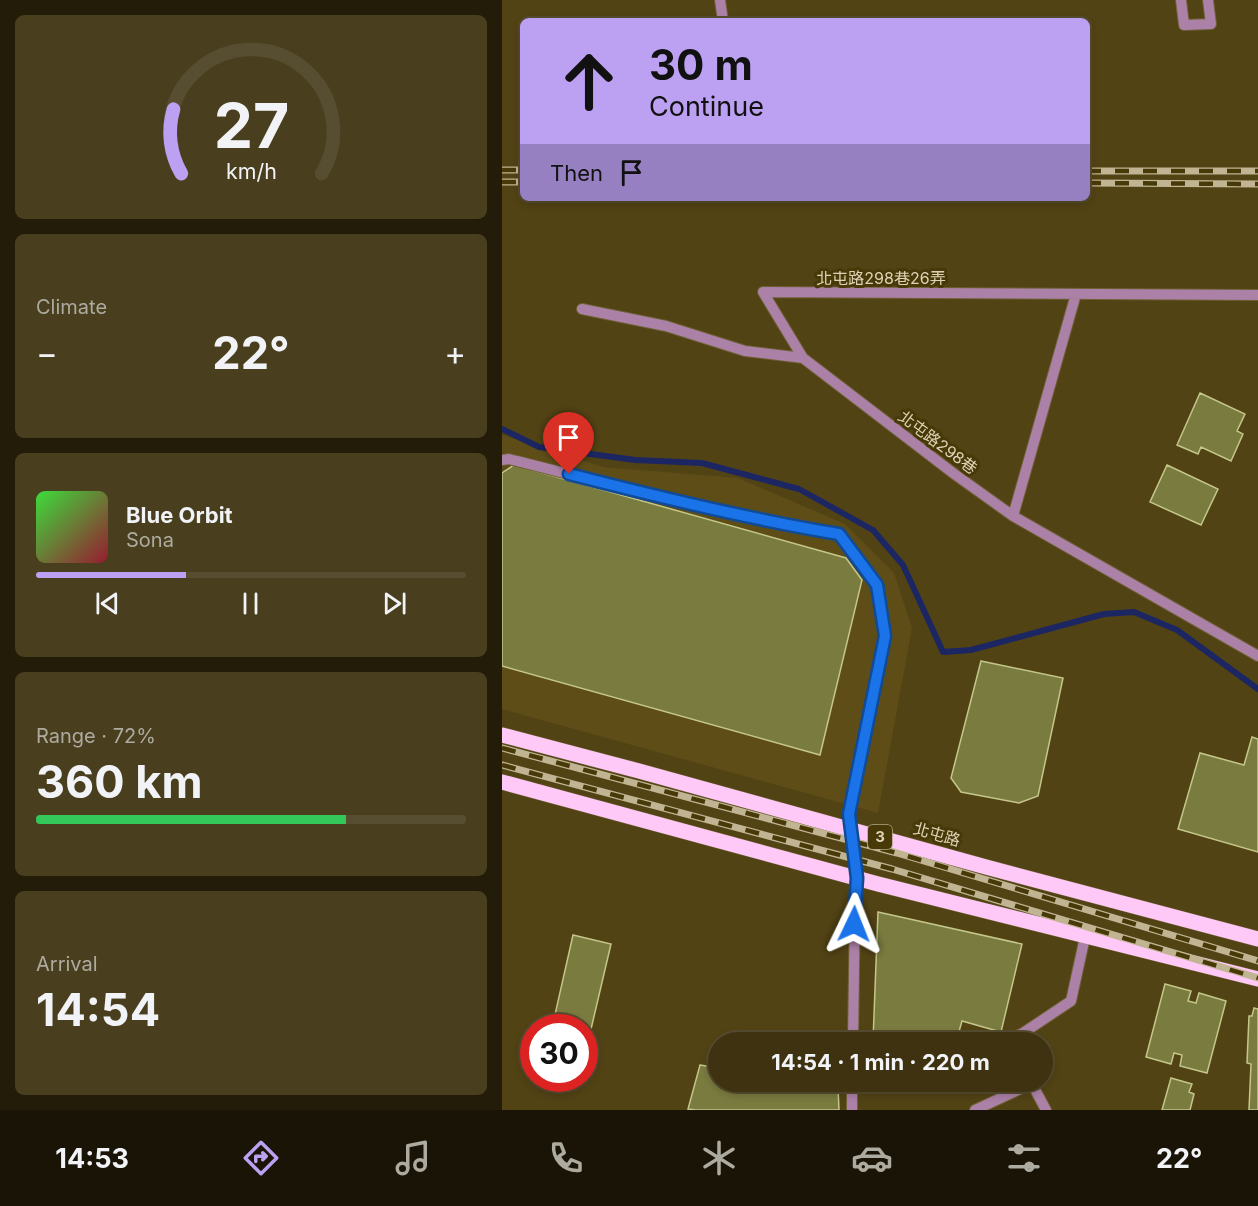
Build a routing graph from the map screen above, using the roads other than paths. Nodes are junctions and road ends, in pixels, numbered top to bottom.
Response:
1 (720, 0) edge
2 (1181, 0) edge
3 (1208, 0) edge
4 (723, 18) edge
5 (1076, 294) junction
6 (1258, 295) edge
7 (582, 309) dead end
8 (803, 358) junction
9 (502, 460) edge
10 (1013, 516) junction
11 (1258, 656) edge
12 (502, 735) edge
13 (502, 782) edge
14 (850, 829) junction
15 (857, 878) junction
16 (1085, 937) junction
17 (1258, 939) edge
18 (1258, 979) edge
19 (853, 1032) edge
20 (1031, 1032) edge
21 (852, 1092) edge
22 (1017, 1092) edge
23 (1036, 1092) edge
24 (996, 1106) edge
25 (852, 1110) edge
26 (975, 1110) edge
27 (1046, 1110) edge

1 - 4 street
2 - 3 street
5 - 6 street, 北屯路298巷26弄
5 - 8 street, 北屯路298巷26弄
5 - 10 street
7 - 8 street
8 - 10 street, 北屯路298巷
9 - 14 street
10 - 11 street, 北屯路298巷
12 - 14 main road, 北屯路 / 3
13 - 15 main road
14 - 15 street
14 - 17 main road, 北屯路 / 3
15 - 16 main road
15 - 19 street
16 - 18 main road
16 - 20 street
21 - 25 street
22 - 24 street
23 - 27 street
24 - 26 street

